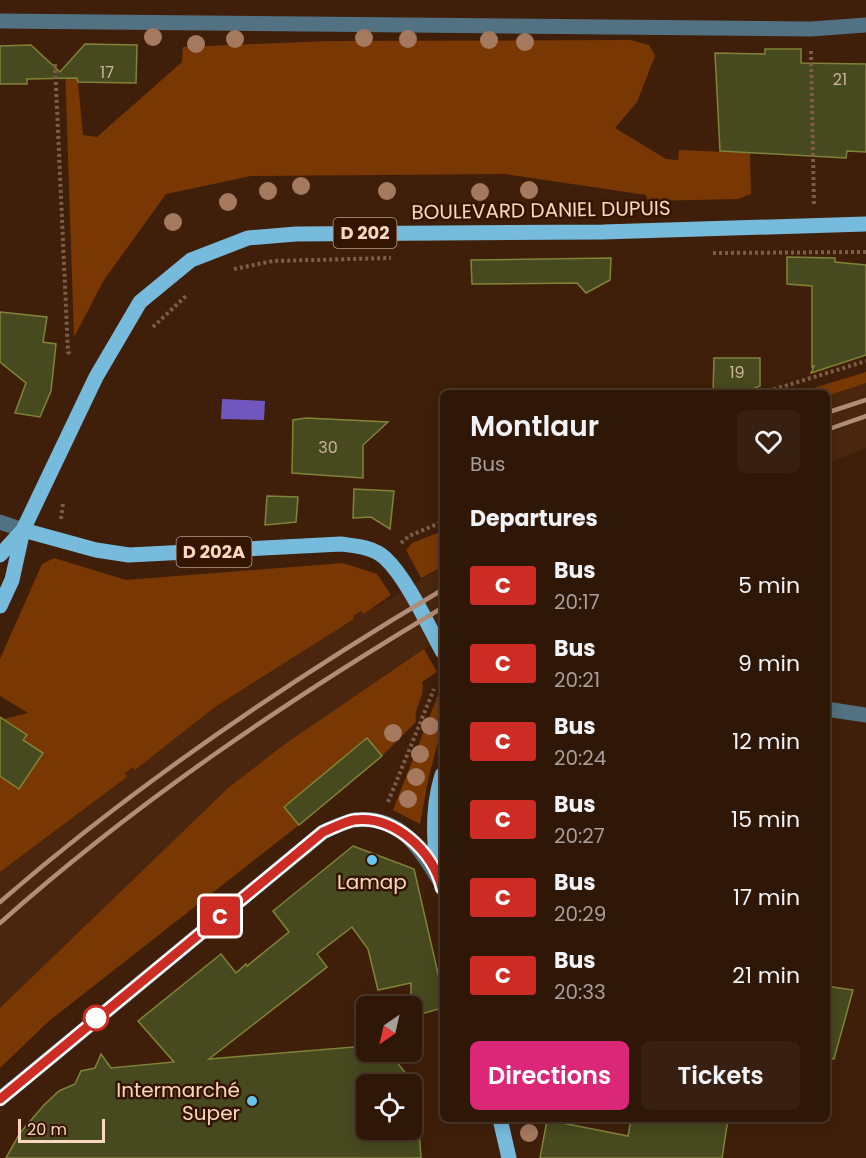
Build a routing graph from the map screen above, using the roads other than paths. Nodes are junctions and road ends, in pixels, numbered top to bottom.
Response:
1 (0, 21) edge
2 (866, 25) edge
3 (866, 224) edge
4 (0, 522) edge
5 (23, 530) junction
6 (0, 555) edge
7 (0, 606) edge
8 (440, 647) edge
9 (830, 710) edge
10 (866, 715) edge
11 (440, 785) edge
12 (440, 864) edge
13 (440, 882) edge
14 (0, 1099) edge
15 (501, 1122) edge
16 (509, 1158) edge

1 - 2 street
3 - 5 main road, BOULEVARD DANIEL DUPUIS / D 202
4 - 5 street
5 - 6 main road, D 202
5 - 7 main road, BOULEVARD DANIEL DUPUIS / D 202
5 - 8 main road, D 202A
9 - 10 street
11 - 12 main road
13 - 14 street
15 - 16 main road

